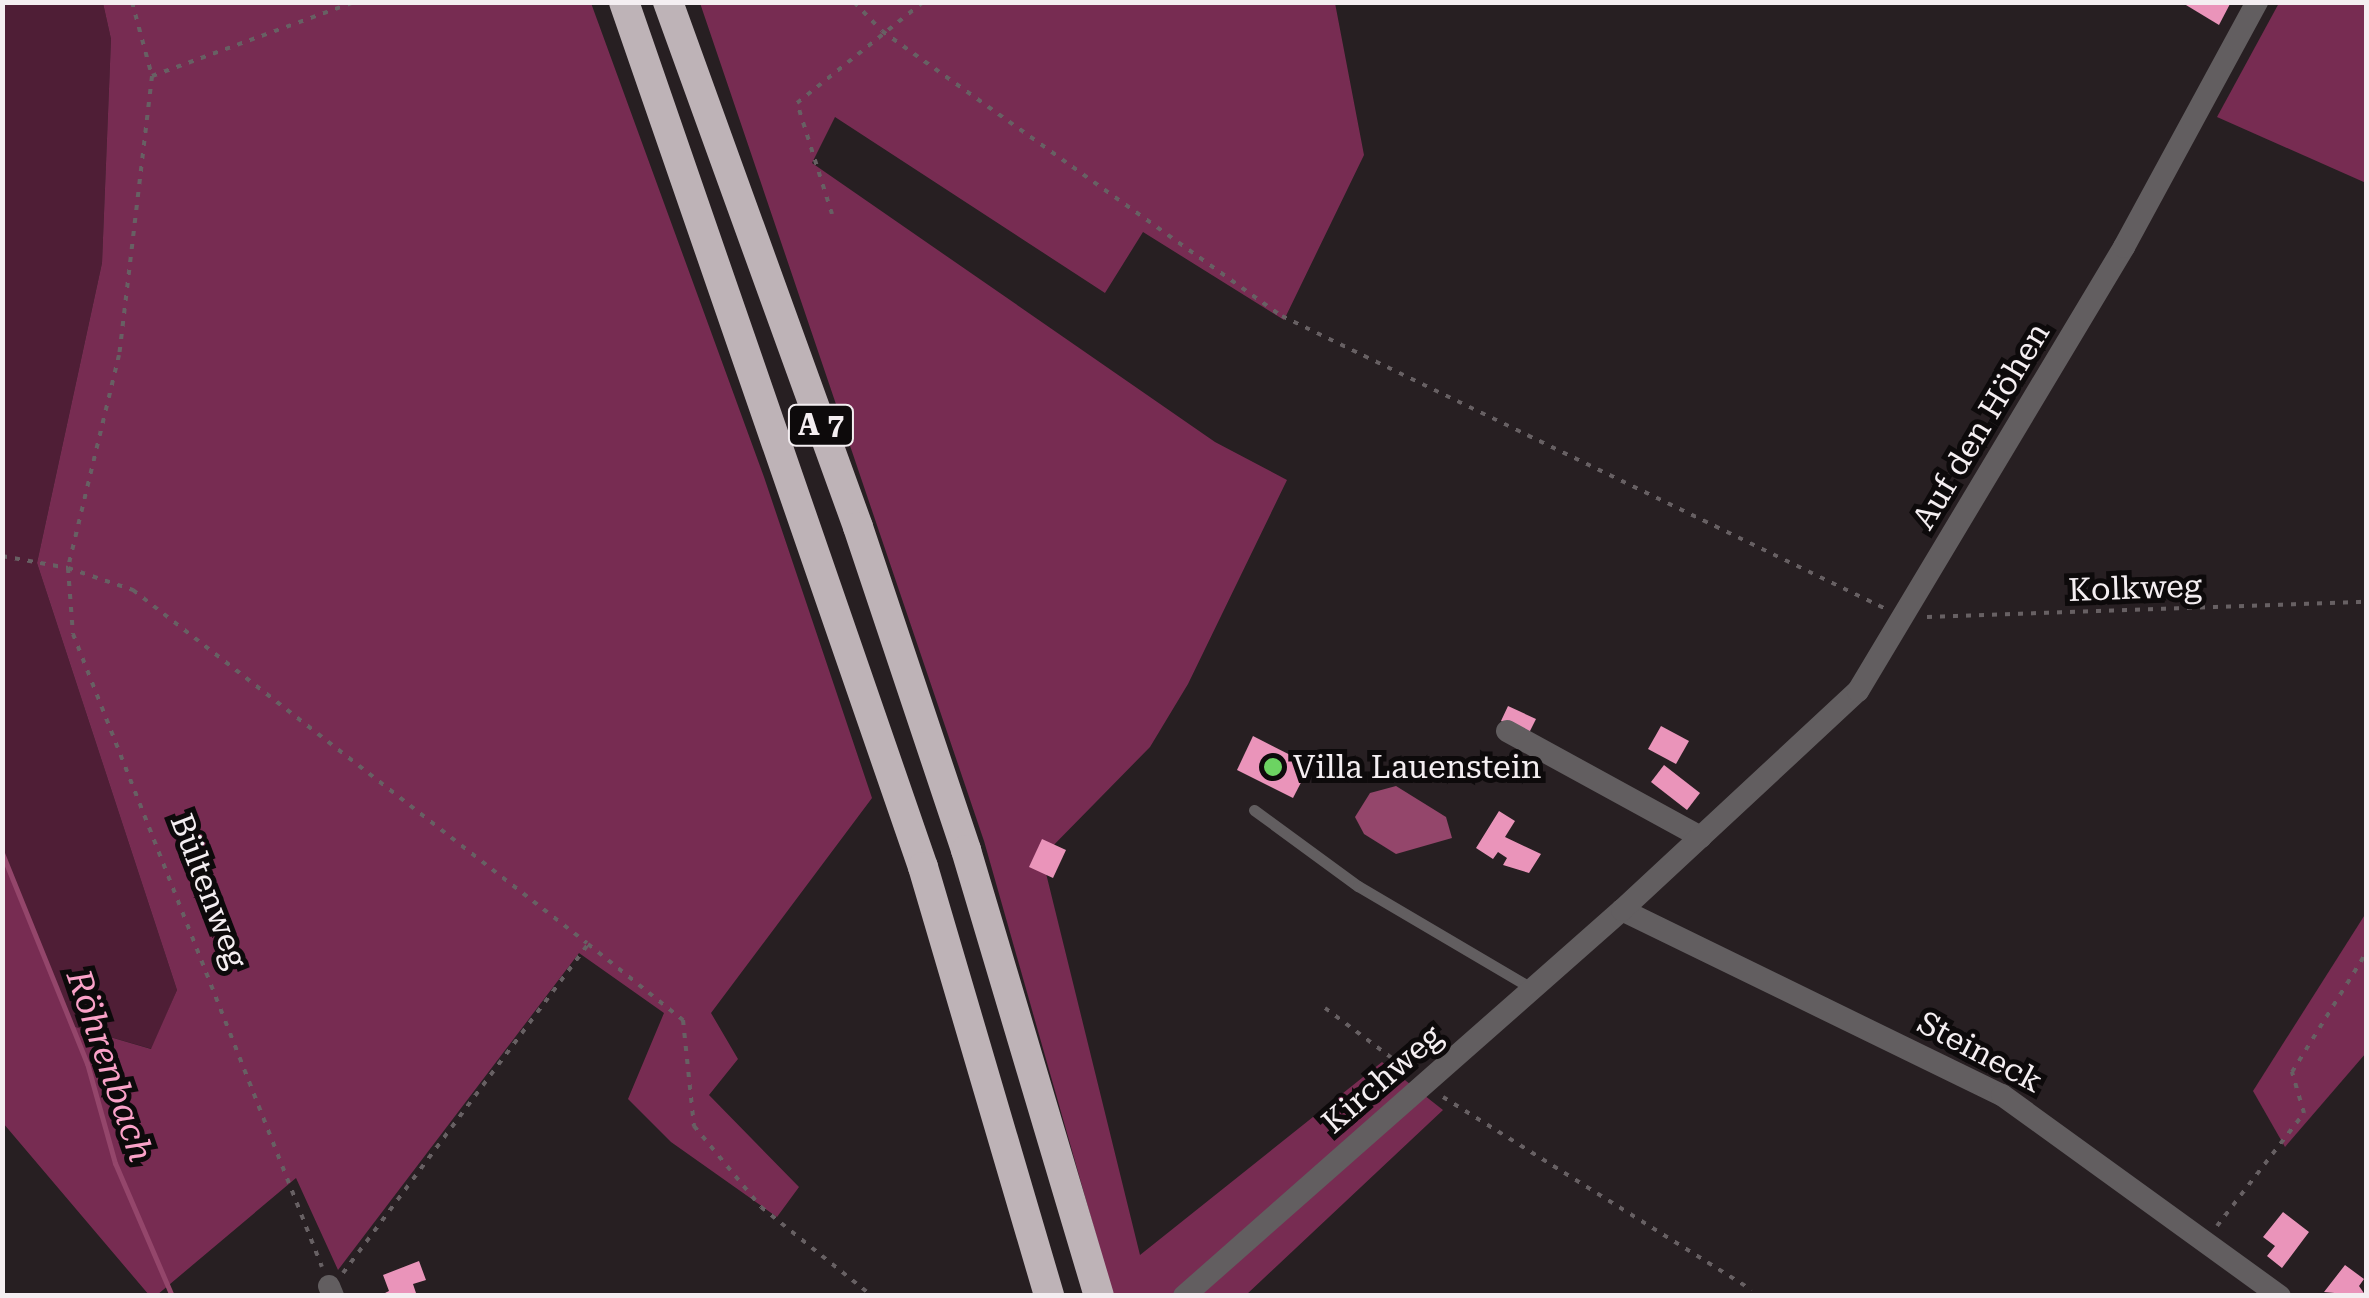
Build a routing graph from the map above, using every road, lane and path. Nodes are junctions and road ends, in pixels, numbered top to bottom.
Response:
1 (132, 2) edge
2 (354, 2) edge
3 (624, 2) edge
4 (668, 2) edge
5 (854, 2) edge
6 (923, 2) edge
7 (2257, 2) edge
8 (882, 31) junction
9 (152, 76) junction
10 (832, 214) dead end
11 (2, 556) edge
12 (68, 568) junction
13 (2366, 602) edge
14 (1905, 618) junction
15 (1507, 731) dead end
16 (1254, 810) dead end
17 (1701, 837) junction
18 (1622, 910) junction
19 (588, 944) junction
20 (2366, 953) edge
21 (1532, 989) junction
22 (1325, 1008) dead end
23 (1425, 1084) junction
24 (2206, 1241) junction
25 (1752, 1290) dead end
26 (331, 1291) edge
27 (872, 1296) edge
28 (1049, 1296) edge
29 (1099, 1296) edge
30 (1184, 1296) edge
31 (2280, 1296) edge

1 - 9 path
2 - 9 path
3 - 28 highway, A 7
4 - 29 highway, A 7
5 - 8 path
6 - 8 path
7 - 14 street, Auf den Höhen
8 - 10 path
8 - 14 path
9 - 12 path, Bültenweg
11 - 12 path
12 - 19 path
12 - 26 path, Bültenweg
13 - 14 path, Kolkweg
14 - 17 street, Auf den Höhen
15 - 17 street
16 - 21 lane
17 - 18 street, Auf den Höhen
18 - 21 street, Kirchweg
18 - 24 street, Steineck
19 - 26 path
19 - 27 path
20 - 24 path
21 - 23 street, Kirchweg
22 - 23 path
23 - 25 path
23 - 30 street, Kirchweg
24 - 31 street, Steineck

